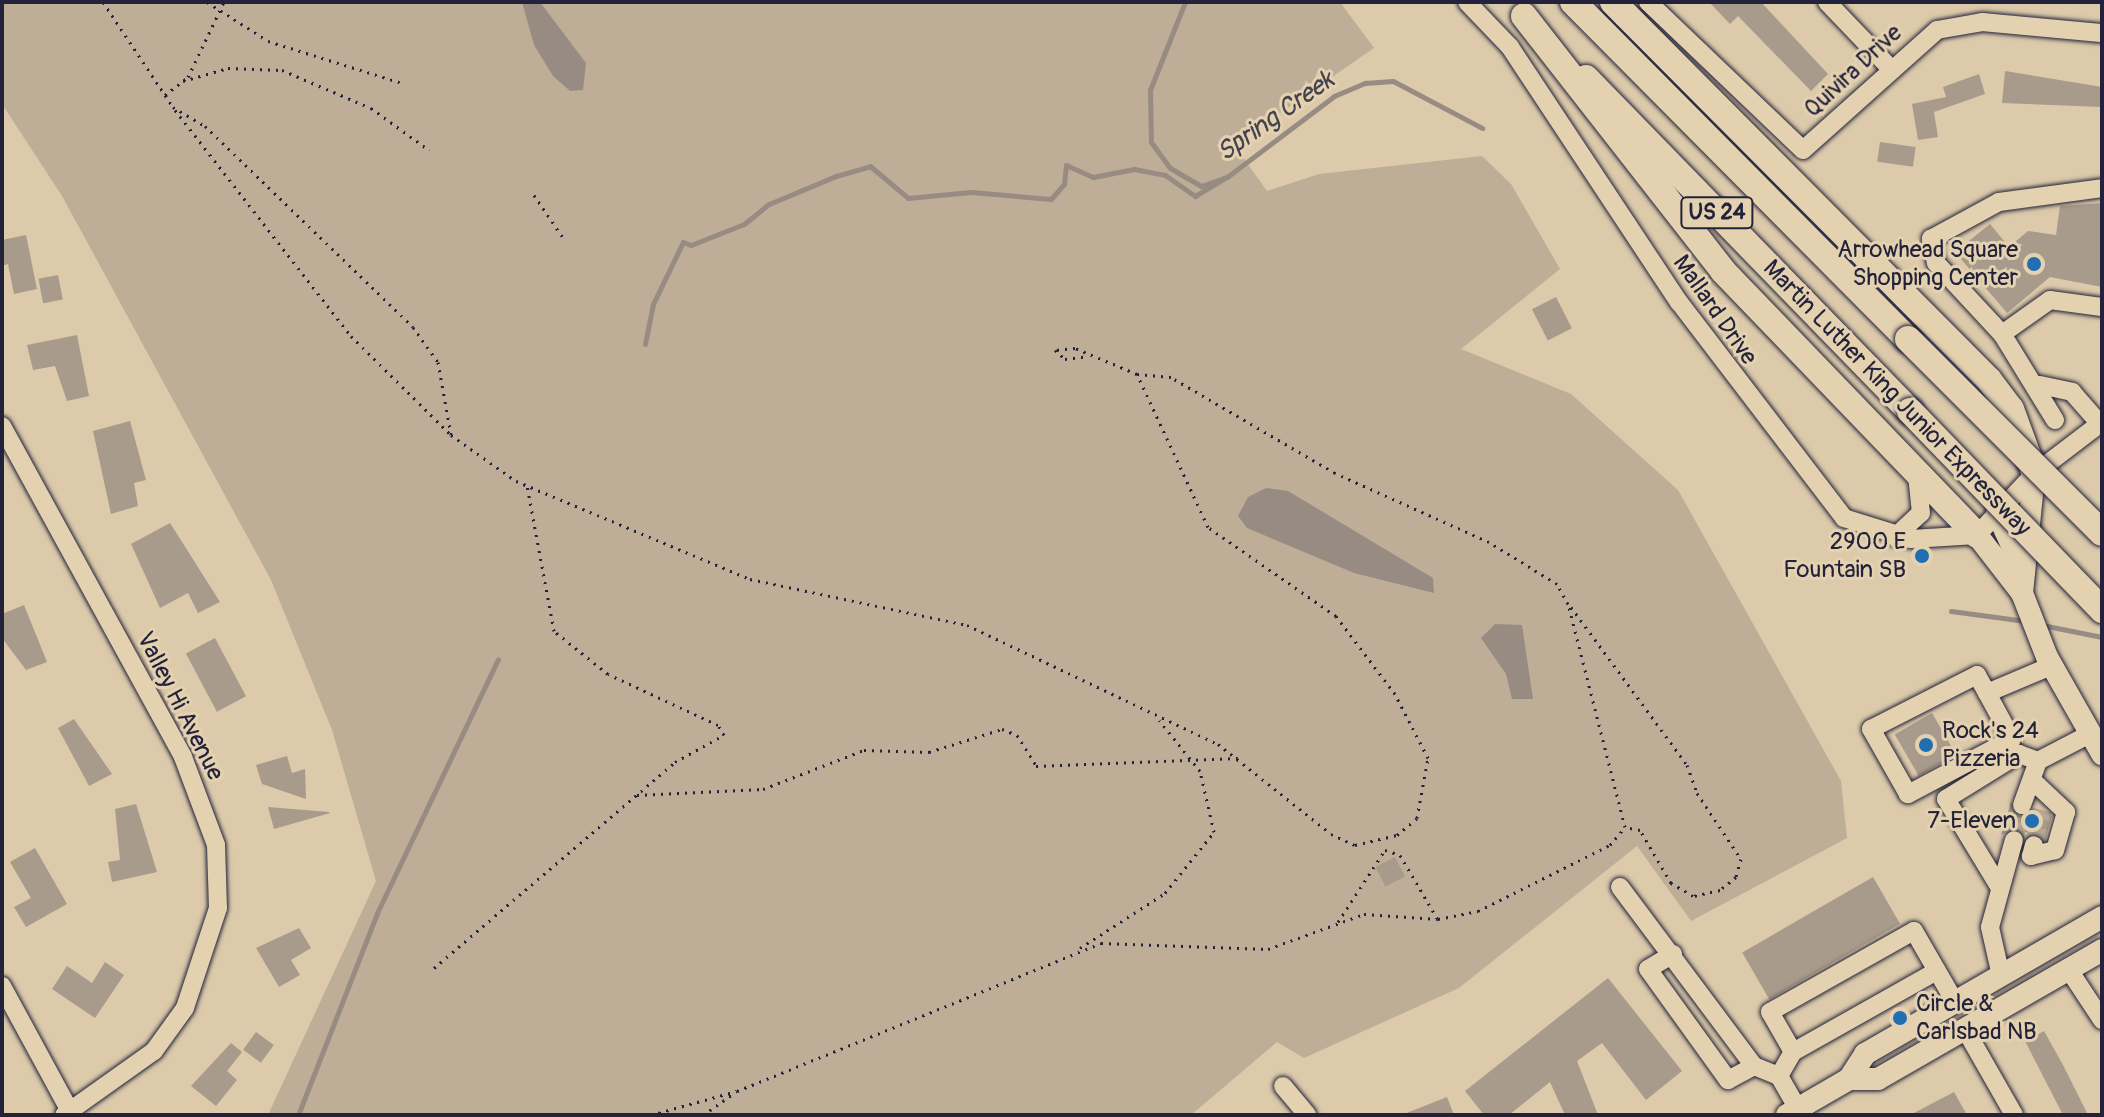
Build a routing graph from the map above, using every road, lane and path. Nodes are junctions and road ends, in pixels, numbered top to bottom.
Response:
1 (103, 2) edge
2 (207, 2) edge
3 (224, 2) edge
4 (1467, 2) edge
5 (1573, 2) edge
6 (1613, 2) edge
7 (1648, 2) edge
8 (1827, 2) edge
9 (1517, 9) edge
10 (220, 13) junction
11 (2102, 33) edge
12 (1890, 68) junction
13 (183, 81) junction
14 (402, 83) dead end
15 (165, 95) junction
16 (173, 107) junction
17 (429, 150) dead end
18 (2102, 188) edge
19 (534, 195) dead end
20 (562, 236) dead end
21 (2102, 307) edge
22 (2002, 334) junction
23 (1088, 356) junction
24 (1137, 374) junction
25 (2040, 385) junction
26 (2055, 420) dead end
27 (2101, 423) edge
28 (2, 426) edge
29 (451, 435) junction
30 (2034, 474) junction
31 (1917, 477) junction
32 (527, 486) junction
33 (1997, 513) junction
34 (2102, 533) edge
35 (1977, 535) junction
36 (1895, 537) junction
37 (2023, 583) junction
38 (1568, 604) junction
39 (2102, 610) edge
40 (2049, 662) junction
41 (1987, 693) junction
42 (1158, 718) junction
43 (2090, 734) junction
44 (2102, 754) edge
45 (1242, 758) junction
46 (2038, 761) junction
47 (1195, 763) junction
48 (2032, 780) junction
49 (636, 795) junction
50 (2022, 805) tunnel mouth
51 (1625, 827) junction
52 (2014, 840) tunnel mouth
53 (1382, 841) junction
54 (1385, 850) junction
55 (2008, 861) junction
56 (1620, 887) dead end
57 (2000, 888) junction
58 (2102, 917) edge
59 (1438, 919) junction
60 (1338, 922) junction
61 (1077, 950) junction
62 (2102, 950) edge
63 (1673, 954) junction
64 (434, 968) dead end
65 (2069, 970) junction
66 (1937, 971) junction
67 (2001, 976) junction
68 (2, 986) edge
69 (1955, 1002) junction
70 (2102, 1020) edge
71 (1965, 1029) junction
72 (1793, 1052) junction
73 (1754, 1066) junction
74 (1779, 1076) junction
75 (1849, 1079) junction
76 (1283, 1086) dead end
77 (737, 1091) junction
78 (1793, 1112) edge
79 (67, 1113) edge
80 (651, 1115) edge
81 (703, 1115) edge
82 (1307, 1115) edge
83 (2014, 1115) edge

1 - 15 path
2 - 10 path
3 - 10 path
4 - 36 street, Mallard Drive
5 - 34 highway, Martin Luther King Junior Expressway / US 24, bridge
6 - 30 highway
7 - 12 street, Quivira Drive
8 - 12 street
9 - 31 highway
9 - 39 highway, Martin Luther King Junior Expressway / US 24, bridge
10 - 13 path
10 - 14 path
11 - 12 street, Quivira Drive
13 - 15 path
13 - 17 path
15 - 16 path
16 - 29 path
16 - 29 path
18 - 22 street
19 - 20 path
21 - 22 street
22 - 25 street
23 - 23 path
23 - 24 path
24 - 38 path
24 - 53 path
25 - 26 street
25 - 27 street
27 - 30 street
28 - 79 street, Valley Hi Avenue
29 - 32 path
30 - 33 street
30 - 37 main road
31 - 35 highway
31 - 36 street
32 - 42 path
32 - 49 path
33 - 35 street
33 - 37 main road
35 - 36 street, Mallard Drive
35 - 37 main road
37 - 40 main road
38 - 51 path
38 - 51 path
40 - 41 street
40 - 43 main road
41 - 41 street
42 - 45 path
42 - 47 path
43 - 44 main road
43 - 46 street
45 - 47 path
45 - 53 path
46 - 48 street
46 - 57 street
47 - 49 path
47 - 61 path
48 - 50 street
48 - 55 street
49 - 64 path
51 - 59 path
52 - 55 street
53 - 54 path
54 - 59 path
54 - 60 path
55 - 57 street
56 - 63 street
57 - 67 street
58 - 67 main road
59 - 60 path
60 - 61 path
61 - 77 path
62 - 65 main road
63 - 73 street
63 - 73 street
65 - 70 street
65 - 71 main road
66 - 69 street
66 - 72 street
66 - 72 street
67 - 69 main road
68 - 79 street
69 - 75 main road
71 - 75 main road
71 - 83 street
72 - 74 street
73 - 74 street
74 - 78 street
75 - 78 main road
76 - 82 street
77 - 80 path
77 - 81 path

